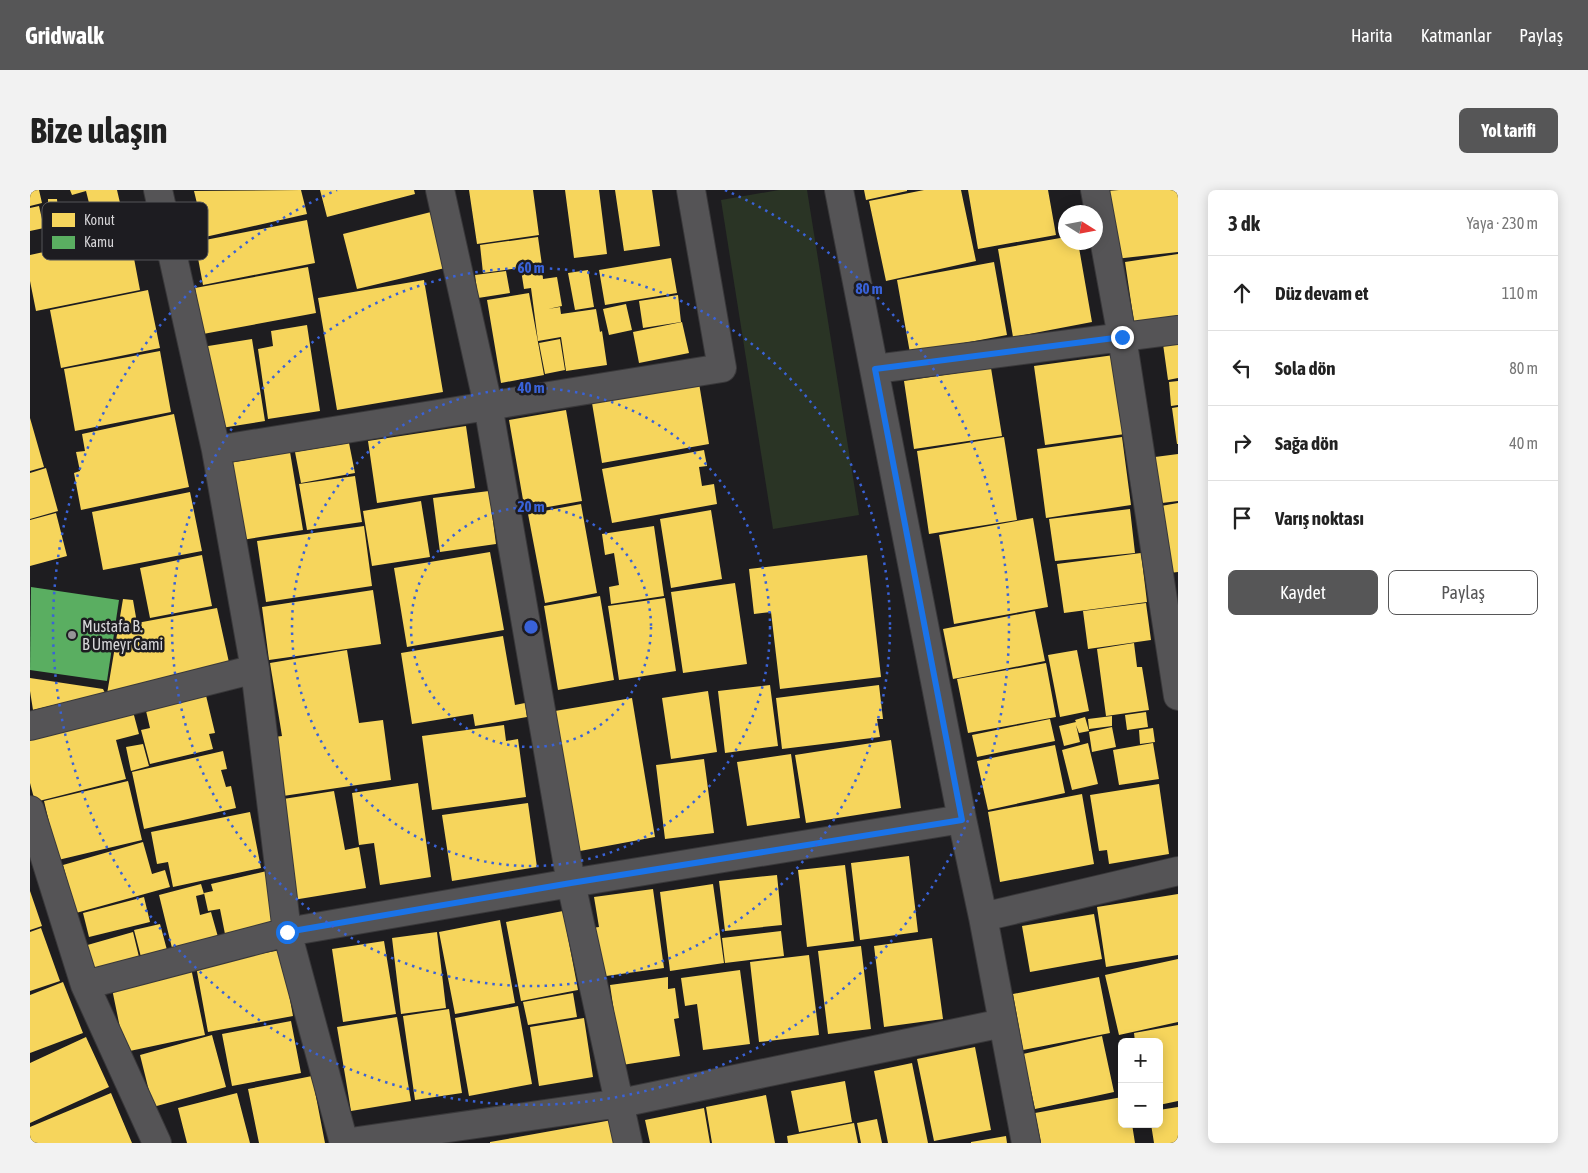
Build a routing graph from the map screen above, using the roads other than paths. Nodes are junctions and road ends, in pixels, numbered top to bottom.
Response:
1 (440, 190) edge
2 (691, 190) edge
3 (839, 190) edge
4 (1095, 190) edge
5 (174, 260) edge
6 (1178, 330) edge
7 (1122, 337) junction
8 (875, 369) junction
9 (488, 405) junction
10 (216, 450) junction
11 (255, 669) junction
12 (1178, 696) edge
13 (30, 726) edge
14 (30, 810) edge
15 (962, 820) junction
16 (1178, 871) edge
17 (571, 883) junction
18 (983, 917) junction
19 (287, 932) junction
20 (85, 985) junction
21 (1004, 1022) junction
22 (621, 1103) junction
23 (156, 1143) edge
24 (344, 1143) edge
25 (628, 1143) edge
26 (1026, 1143) edge

1 - 9 street
2 - 9 street
3 - 8 street
4 - 7 street
5 - 10 street
6 - 7 street
7 - 8 street
7 - 12 street
8 - 15 street
9 - 10 street
9 - 17 street
10 - 11 street
11 - 13 street
11 - 19 street
14 - 20 street
15 - 17 street
15 - 18 street
16 - 18 street
17 - 19 street
17 - 22 street
18 - 21 street
19 - 20 street
19 - 24 street
20 - 23 street
21 - 22 street
21 - 26 street
22 - 24 street
22 - 25 street

